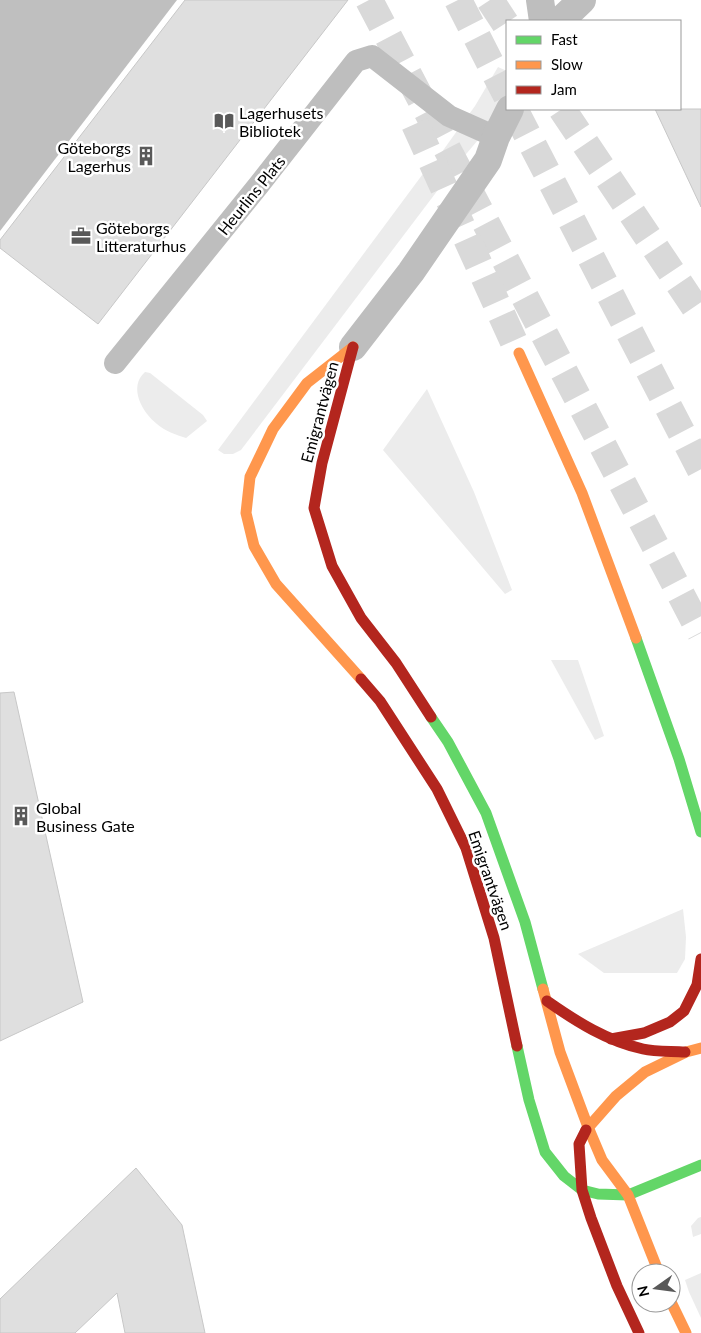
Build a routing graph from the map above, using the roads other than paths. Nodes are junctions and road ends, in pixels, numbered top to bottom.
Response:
1 (540, 0) edge
2 (582, 0) edge
3 (543, 20) edge
4 (561, 20) edge
5 (510, 110) edge
6 (496, 137) junction
7 (353, 347) junction
8 (519, 354) tunnel mouth
9 (114, 364) dead end
10 (701, 832) edge
11 (701, 959) edge
12 (547, 1001) junction
13 (611, 1039) junction
14 (701, 1048) edge
15 (686, 1052) junction
16 (588, 1126) junction
17 (701, 1165) edge
18 (582, 1190) junction
19 (628, 1195) junction
20 (655, 1263) edge
21 (676, 1313) edge
22 (639, 1333) edge
23 (686, 1333) edge

1 - 3 street
2 - 4 street
5 - 6 street
6 - 7 street
6 - 9 lane, Heurlins Plats
7 - 12 main road, Emigrantvägen
7 - 18 main road, Emigrantvägen
8 - 10 main road
11 - 13 main road
12 - 13 main road
12 - 16 main road, Emigrantvägen
13 - 15 main road
14 - 15 main road
15 - 16 main road
16 - 18 main road
16 - 19 main road, Emigrantvägen
17 - 19 main road
18 - 19 main road, Emigrantvägen
18 - 22 main road
19 - 20 main road, Emigrantvägen
21 - 23 main road

